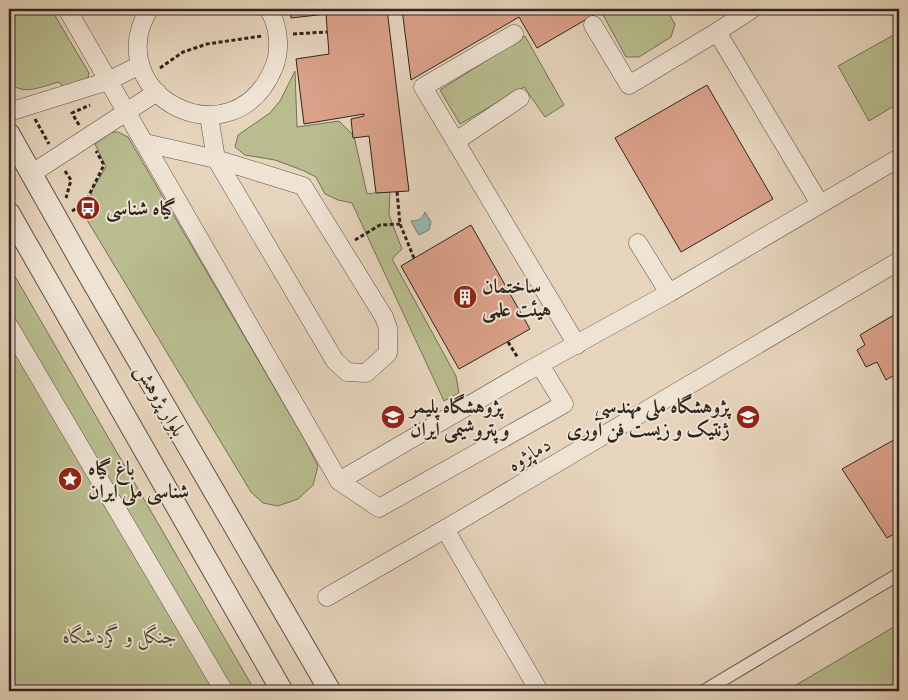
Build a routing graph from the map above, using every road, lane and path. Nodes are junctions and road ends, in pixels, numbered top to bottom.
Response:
1 (67, 9) edge
2 (149, 9) edge
3 (268, 9) edge
4 (752, 9) edge
5 (593, 25) dead end
6 (327, 32) dead end
7 (717, 32) junction
8 (514, 34) dead end
9 (278, 35) junction
10 (143, 70) junction
11 (112, 87) junction
12 (156, 92) junction
13 (520, 98) dead end
14 (126, 111) junction
15 (9, 112) edge
16 (208, 116) junction
17 (9, 134) edge
18 (88, 138) junction
19 (456, 140) junction
20 (145, 143) junction
21 (899, 158) edge
22 (216, 159) junction
23 (32, 174) junction
24 (397, 192) dead end
25 (820, 204) junction
26 (72, 210) dead end
27 (9, 213) edge
28 (400, 224) junction
29 (352, 242) dead end
30 (638, 244) dead end
31 (414, 258) dead end
32 (899, 261) edge
33 (669, 293) junction
34 (9, 326) edge
35 (577, 345) junction
36 (540, 365) junction
37 (339, 481) junction
38 (446, 529) junction
39 (899, 574) edge
40 (327, 597) dead end
41 (224, 691) edge
42 (282, 691) edge
43 (330, 691) edge
44 (539, 691) edge
45 (704, 691) edge

1 - 11 street
2 - 10 street
3 - 9 street
4 - 7 street
5 - 7 street
6 - 9 path
7 - 25 street
8 - 19 street
9 - 10 path
9 - 16 street
10 - 11 street
10 - 12 street
11 - 14 street
11 - 15 street
11 - 18 path
12 - 14 street
12 - 16 street
13 - 19 street
14 - 18 street
14 - 20 street
16 - 22 street
17 - 23 street, بلوار پژوهش
18 - 23 street
18 - 26 path
19 - 35 street
20 - 22 street
20 - 37 street
21 - 25 street
22 - 22 street
23 - 43 street, بلوار پژوهش
24 - 28 path
25 - 33 street
27 - 42 street, بلوار پژوهش
28 - 29 path
28 - 31 path
30 - 33 street
32 - 38 street, دماپژوه
33 - 35 street
34 - 41 street
35 - 36 street
36 - 37 street
36 - 37 street
38 - 40 street, دماپژوه
38 - 44 street
39 - 45 street

